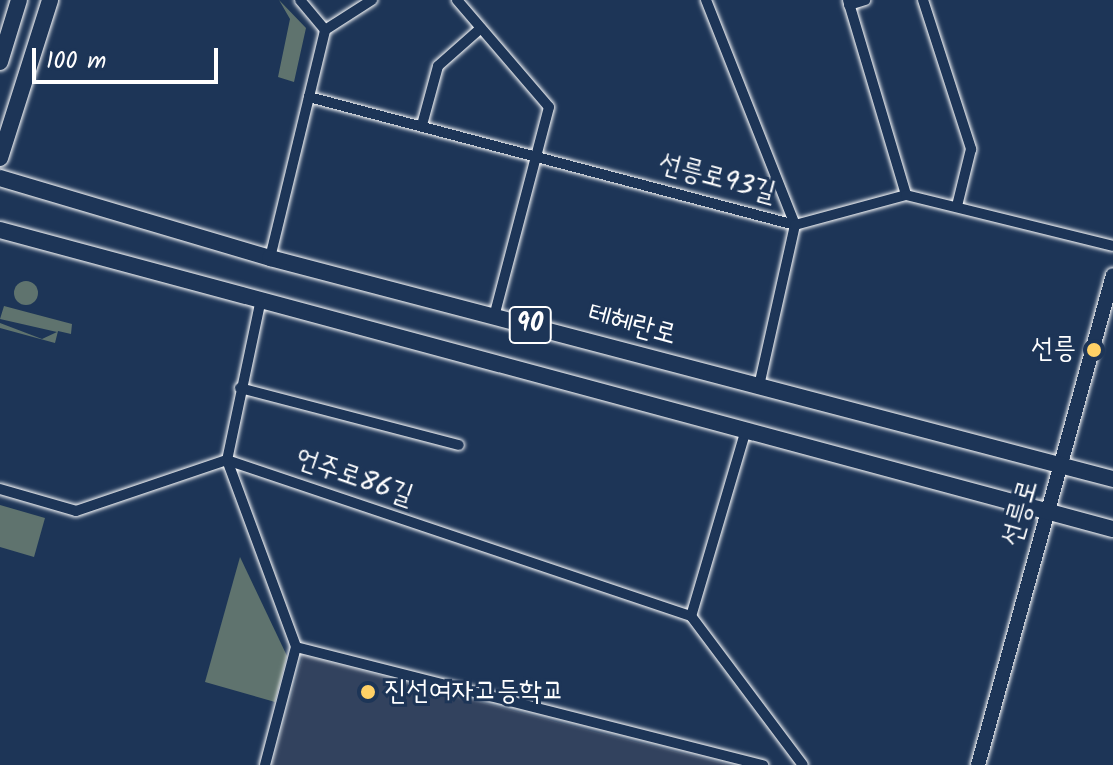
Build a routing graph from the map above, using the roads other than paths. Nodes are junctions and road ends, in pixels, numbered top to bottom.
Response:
1 (19, 0) edge
2 (50, 0) edge
3 (300, 0) edge
4 (372, 0) edge
5 (457, 0) edge
6 (706, 0) edge
7 (865, 0) edge
8 (923, 0) edge
9 (848, 2) edge
10 (481, 28) junction
11 (325, 30) junction
12 (0, 62) edge
13 (309, 97) junction
14 (422, 125) junction
15 (536, 154) junction
16 (0, 158) edge
17 (0, 178) edge
18 (906, 195) junction
19 (957, 206) junction
20 (795, 225) junction
21 (0, 230) edge
22 (1113, 246) edge
23 (270, 258) junction
24 (1113, 275) edge
25 (261, 299) junction
26 (494, 316) junction
27 (759, 386) junction
28 (240, 388) junction
29 (745, 433) junction
30 (459, 445) dead end
31 (227, 460) junction
32 (1062, 465) junction
33 (1113, 479) edge
34 (0, 489) edge
35 (1048, 513) junction
36 (1113, 529) edge
37 (691, 616) junction
38 (296, 647) junction
39 (265, 765) edge
40 (763, 765) edge
41 (803, 765) edge
42 (978, 765) edge

1 - 12 main road
2 - 16 main road
3 - 11 street
4 - 11 street
5 - 10 street
6 - 20 street
7 - 9 street
8 - 19 street
9 - 18 street
10 - 14 street
10 - 15 street
11 - 13 street
13 - 14 street, 선릉로93길
13 - 23 street
14 - 15 street, 선릉로93길
15 - 20 street, 선릉로93길
15 - 26 street
17 - 23 main road, 테헤란로 / 90
18 - 19 street, 선릉로93길
18 - 20 street, 선릉로93길
19 - 22 street, 선릉로93길
20 - 27 street
21 - 25 main road, 90
23 - 26 main road, 테헤란로 / 90
24 - 32 main road, 선릉로
25 - 28 street
25 - 29 main road, 90
26 - 27 main road, 테헤란로 / 90
27 - 32 main road, 테헤란로 / 90
28 - 30 street
28 - 31 street
29 - 35 main road, 90
29 - 37 street
31 - 34 street
31 - 37 street, 언주로86길
31 - 38 street
32 - 33 main road, 테헤란로 / 90
32 - 35 main road, 선릉로
35 - 36 main road, 90
35 - 42 main road, 선릉로
37 - 41 street
38 - 39 street
38 - 40 street

